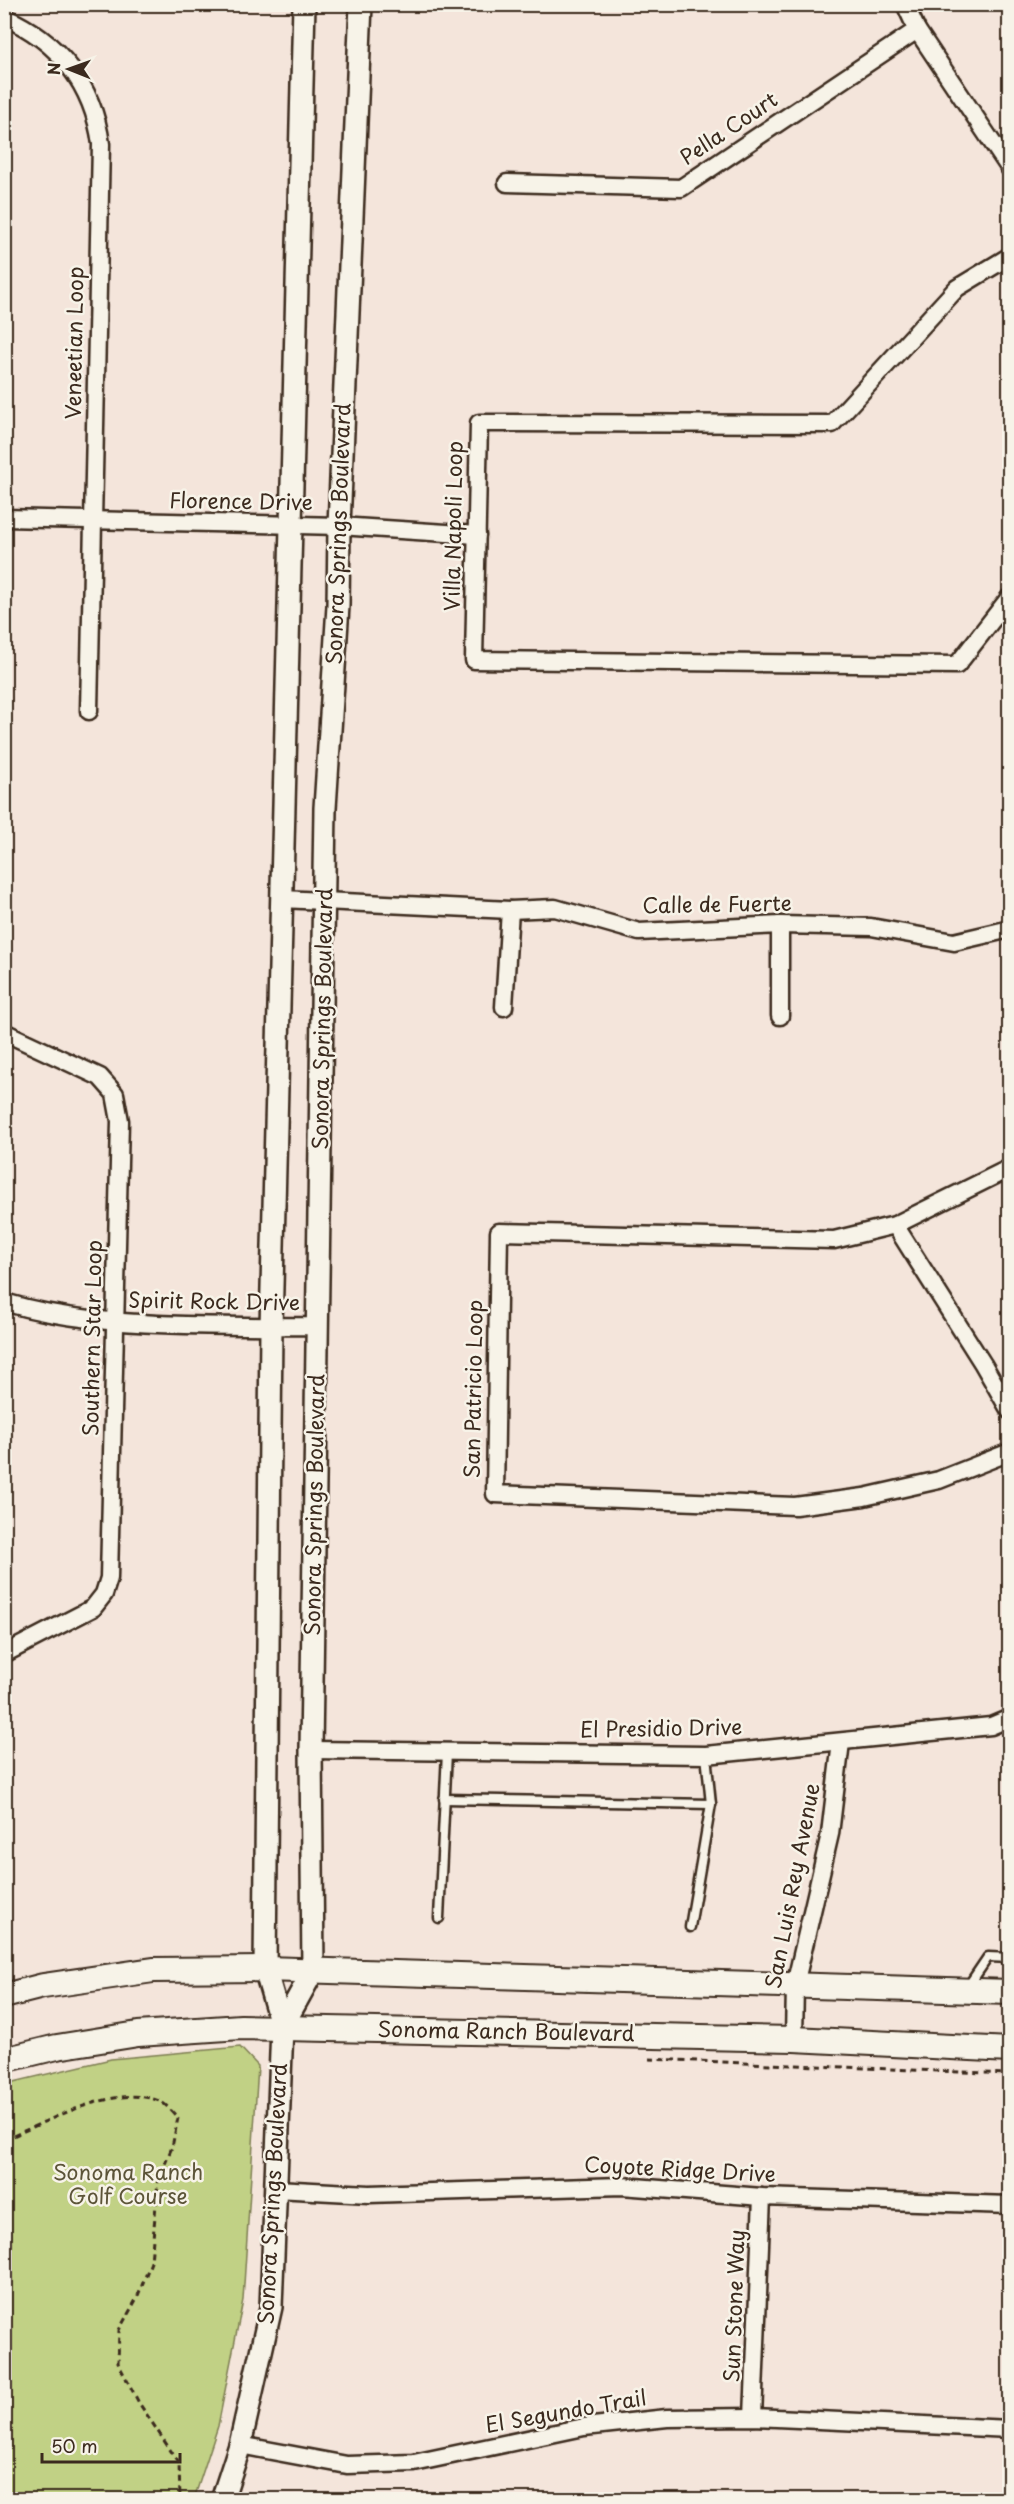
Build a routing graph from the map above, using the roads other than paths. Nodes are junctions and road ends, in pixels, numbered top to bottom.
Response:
1 (304, 4) edge
2 (361, 4) edge
3 (905, 4) edge
4 (4, 17) edge
5 (917, 30) junction
6 (1010, 169) edge
7 (507, 183) dead end
8 (1010, 256) edge
9 (4, 518) edge
10 (93, 520) junction
11 (292, 525) junction
12 (339, 526) junction
13 (477, 535) junction
14 (1010, 597) edge
15 (89, 711) dead end
16 (282, 899) junction
17 (324, 901) junction
18 (510, 910) junction
19 (780, 925) junction
20 (1010, 929) edge
21 (504, 1006) dead end
22 (780, 1016) dead end
23 (4, 1032) edge
24 (1010, 1168) edge
25 (895, 1225) junction
26 (4, 1302) edge
27 (117, 1323) junction
28 (318, 1326) junction
29 (272, 1327) junction
30 (1010, 1411) edge
31 (1010, 1452) edge
32 (4, 1654) edge
33 (1010, 1718) edge
34 (841, 1742) junction
35 (310, 1750) junction
36 (447, 1752) junction
37 (706, 1755) junction
38 (444, 1799) junction
39 (711, 1804) junction
40 (439, 1918) dead end
41 (690, 1927) dead end
42 (1010, 1958) edge
43 (265, 1969) junction
44 (313, 1971) junction
45 (795, 1985) junction
46 (966, 1991) junction
47 (1010, 1992) edge
48 (4, 1996) edge
49 (282, 2027) junction
50 (794, 2039) junction
51 (1010, 2050) edge
52 (4, 2060) edge
53 (276, 2189) junction
54 (762, 2197) junction
55 (1010, 2205) edge
56 (753, 2417) junction
57 (1010, 2429) edge
58 (240, 2445) junction
59 (222, 2499) edge

1 - 11 street, Sonora Springs Boulevard
2 - 12 street, Sonora Springs Boulevard
3 - 5 street
4 - 10 street, Veneetian Loop
5 - 6 street
5 - 7 street, Pella Court
8 - 13 street, Villa Napoli Loop
9 - 10 street, Florence Drive
10 - 11 street, Florence Drive
10 - 15 street, Veneetian Loop
11 - 12 street, Florence Drive
11 - 16 street, Sonora Springs Boulevard
12 - 13 street, Florence Drive
12 - 17 street, Sonora Springs Boulevard
13 - 14 street, Villa Napoli Loop
16 - 17 street, Calle de Fuerte
16 - 29 street, Sonora Springs Boulevard
17 - 18 street, Calle de Fuerte
17 - 28 street, Sonora Springs Boulevard
18 - 19 street, Calle de Fuerte
18 - 21 street
19 - 20 street, Calle de Fuerte
19 - 22 street
23 - 27 street, Southern Star Loop
24 - 25 street
25 - 30 street
25 - 31 street, San Patricio Loop
26 - 27 street, Spirit Rock Drive
27 - 29 street, Spirit Rock Drive
27 - 32 street, Southern Star Loop
28 - 29 street, Spirit Rock Drive
28 - 35 street, Sonora Springs Boulevard
29 - 43 street, Sonora Springs Boulevard
33 - 34 street, El Presidio Drive
34 - 37 street, El Presidio Drive
34 - 45 street, San Luis Rey Avenue
35 - 36 street, El Presidio Drive
35 - 44 street, Sonora Springs Boulevard
36 - 37 street, El Presidio Drive
36 - 38 lane
37 - 39 lane
38 - 39 lane
38 - 40 lane
39 - 41 lane
42 - 46 lane
43 - 44 main road
43 - 48 main road
43 - 49 street, Sonora Springs Boulevard
44 - 45 main road
44 - 49 street, Sonora Springs Boulevard
45 - 46 main road
45 - 50 street, San Luis Rey Avenue
46 - 47 main road
49 - 50 main road, Sonoma Ranch Boulevard
49 - 52 main road, Sonoma Ranch Boulevard
49 - 53 street, Sonora Springs Boulevard
50 - 51 main road, Sonoma Ranch Boulevard
53 - 54 street, Coyote Ridge Drive
53 - 58 street, Sonora Springs Boulevard
54 - 55 street, Coyote Ridge Drive
54 - 56 street, Sun Stone Way
56 - 57 street, El Segundo Trail
56 - 58 street, El Segundo Trail
58 - 59 street, Sonora Springs Boulevard

